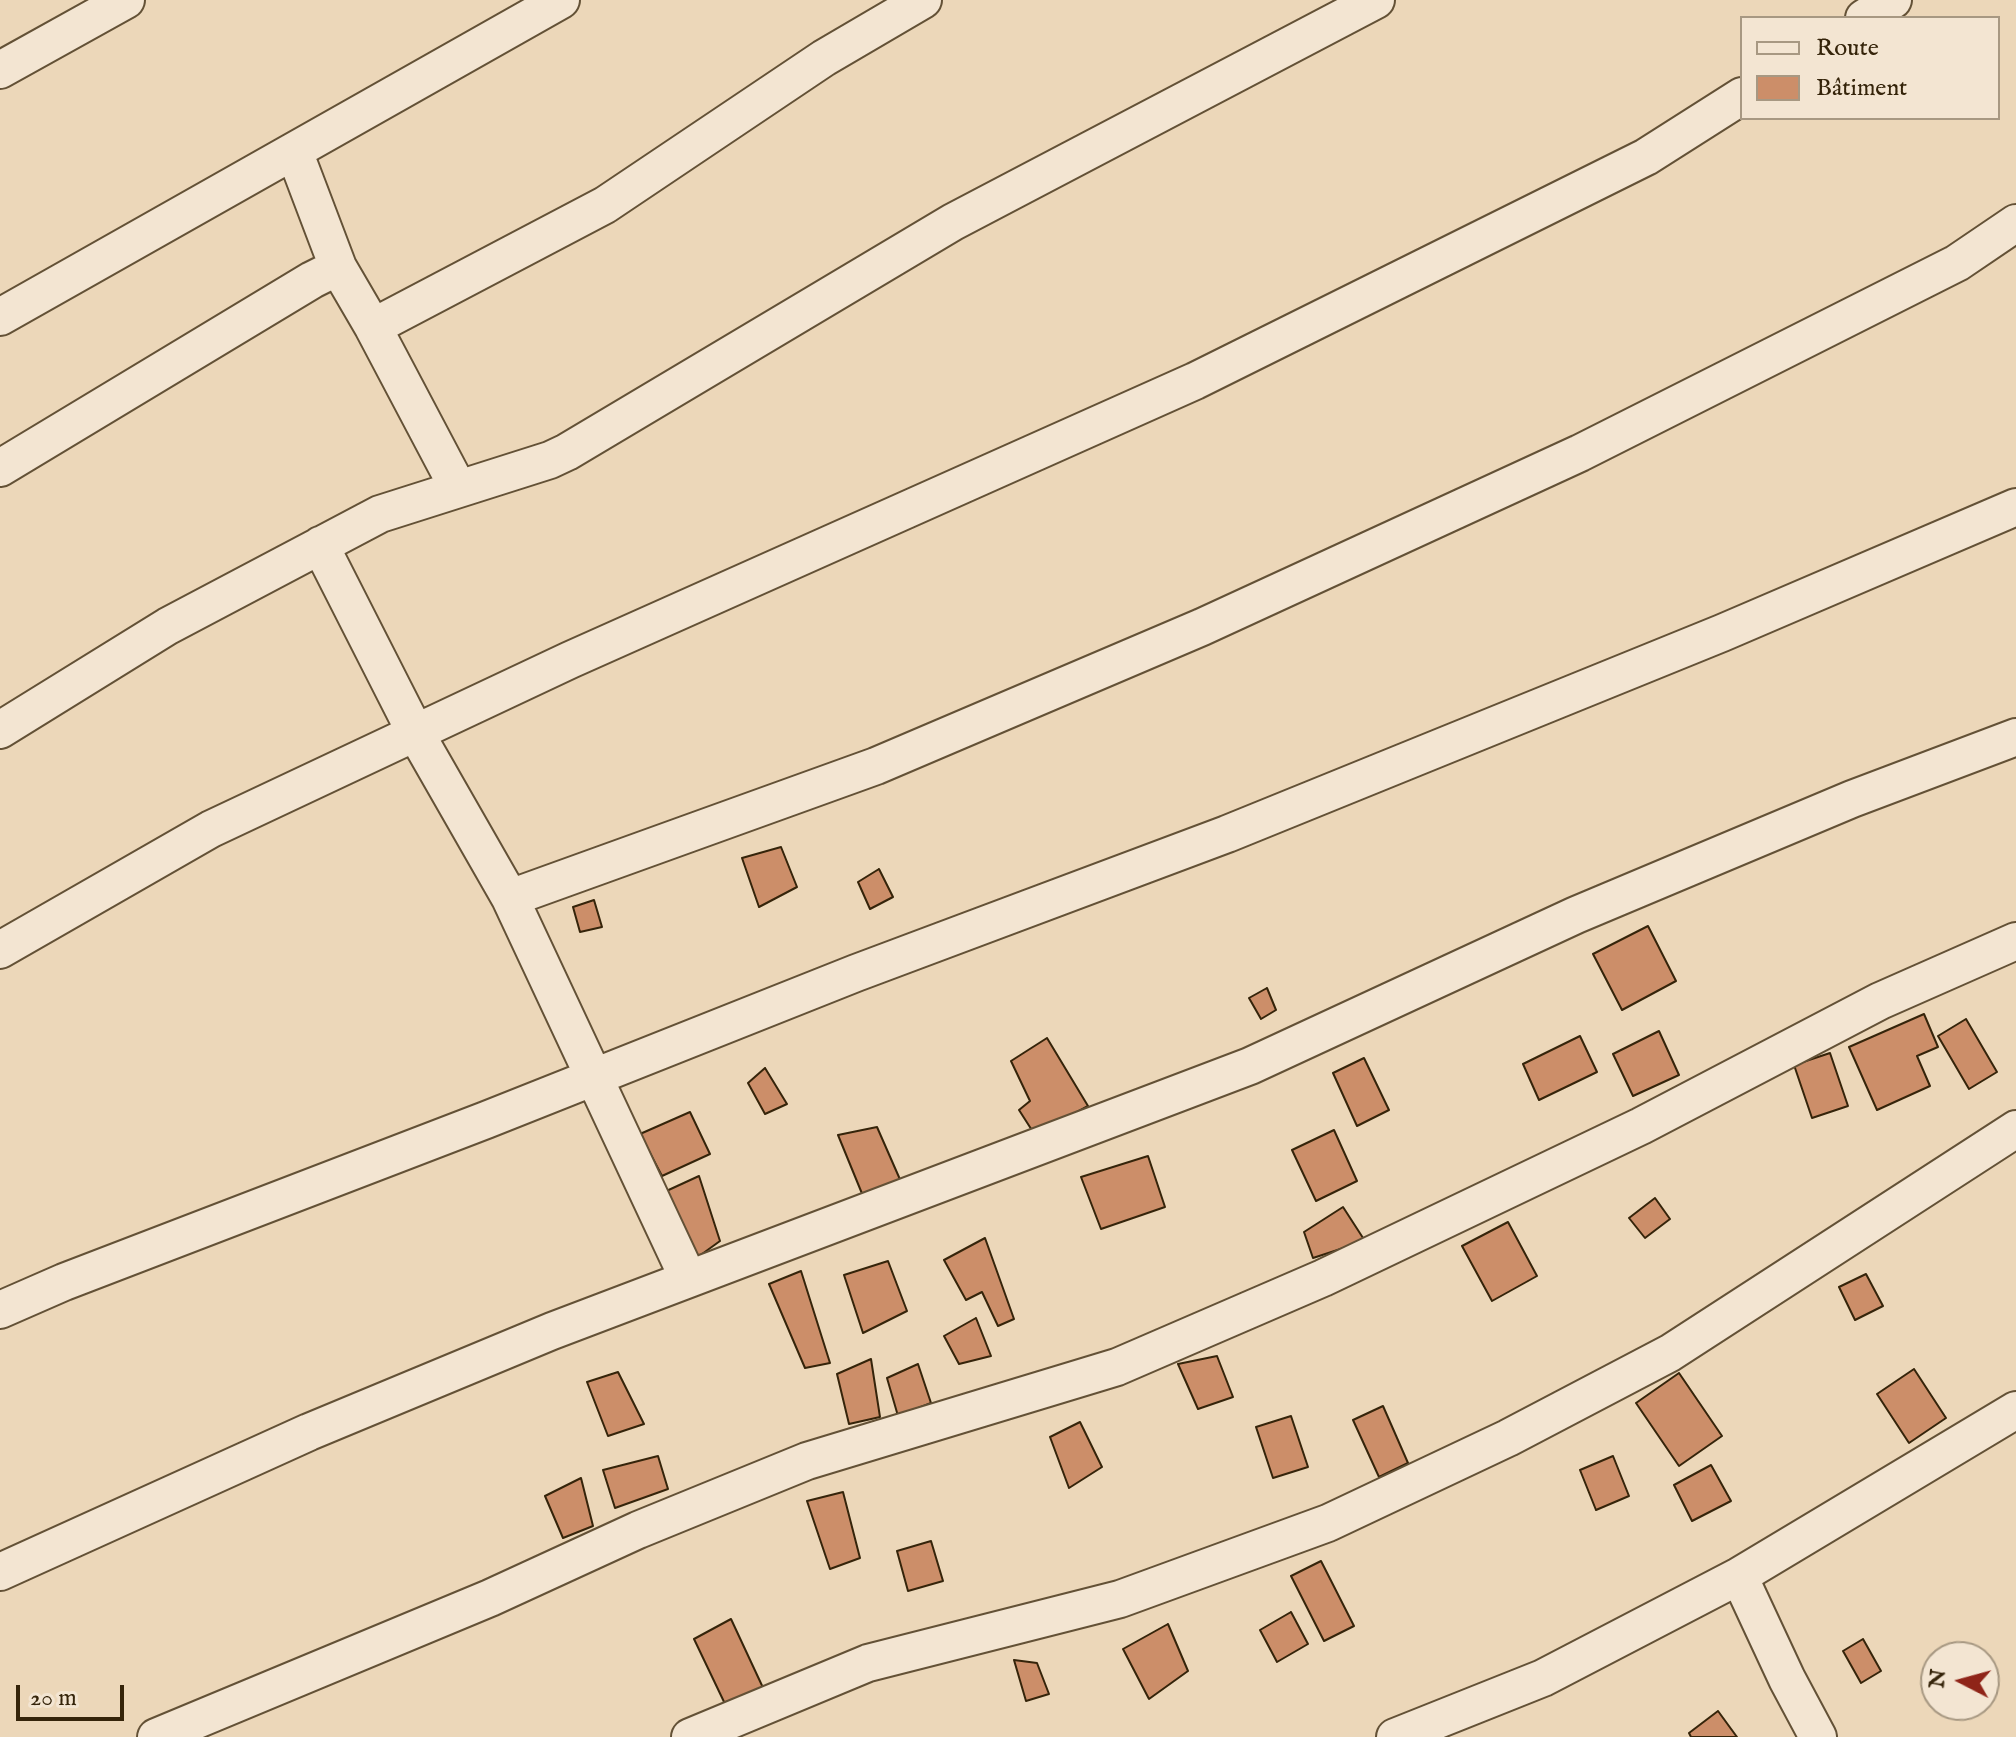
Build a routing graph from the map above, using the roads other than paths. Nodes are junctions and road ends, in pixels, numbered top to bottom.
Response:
1 (126, 0) edge
2 (561, 0) edge
3 (923, 0) edge
4 (1376, 0) edge
5 (1893, 0) edge
6 (1867, 16) edge
7 (0, 70) edge
8 (1740, 97) edge
9 (294, 151) junction
10 (2016, 223) edge
11 (338, 267) junction
12 (0, 317) edge
13 (373, 327) junction
14 (0, 468) edge
15 (458, 488) junction
16 (2016, 507) edge
17 (320, 545) junction
18 (0, 730) edge
19 (415, 732) junction
20 (2016, 737) edge
21 (510, 898) junction
22 (2016, 941) edge
23 (0, 950) edge
24 (595, 1077) junction
25 (2016, 1129) edge
26 (688, 1278) junction
27 (0, 1310) edge
28 (2016, 1410) edge
29 (0, 1572) edge
30 (1739, 1576) junction
31 (156, 1737) edge
32 (690, 1737) edge
33 (1395, 1737) edge
34 (1818, 1737) edge

1 - 7 street
2 - 9 street
3 - 13 street
4 - 15 street
5 - 6 street
8 - 19 street
9 - 11 street
9 - 12 street
10 - 21 street
11 - 13 street
11 - 14 street
13 - 15 street
15 - 17 street
16 - 24 street
17 - 18 street
17 - 19 street
19 - 21 street
19 - 23 street
20 - 26 street
21 - 24 street
22 - 31 street
24 - 26 street
24 - 27 street
25 - 32 street
26 - 29 street
28 - 30 street
30 - 33 street
30 - 34 street

